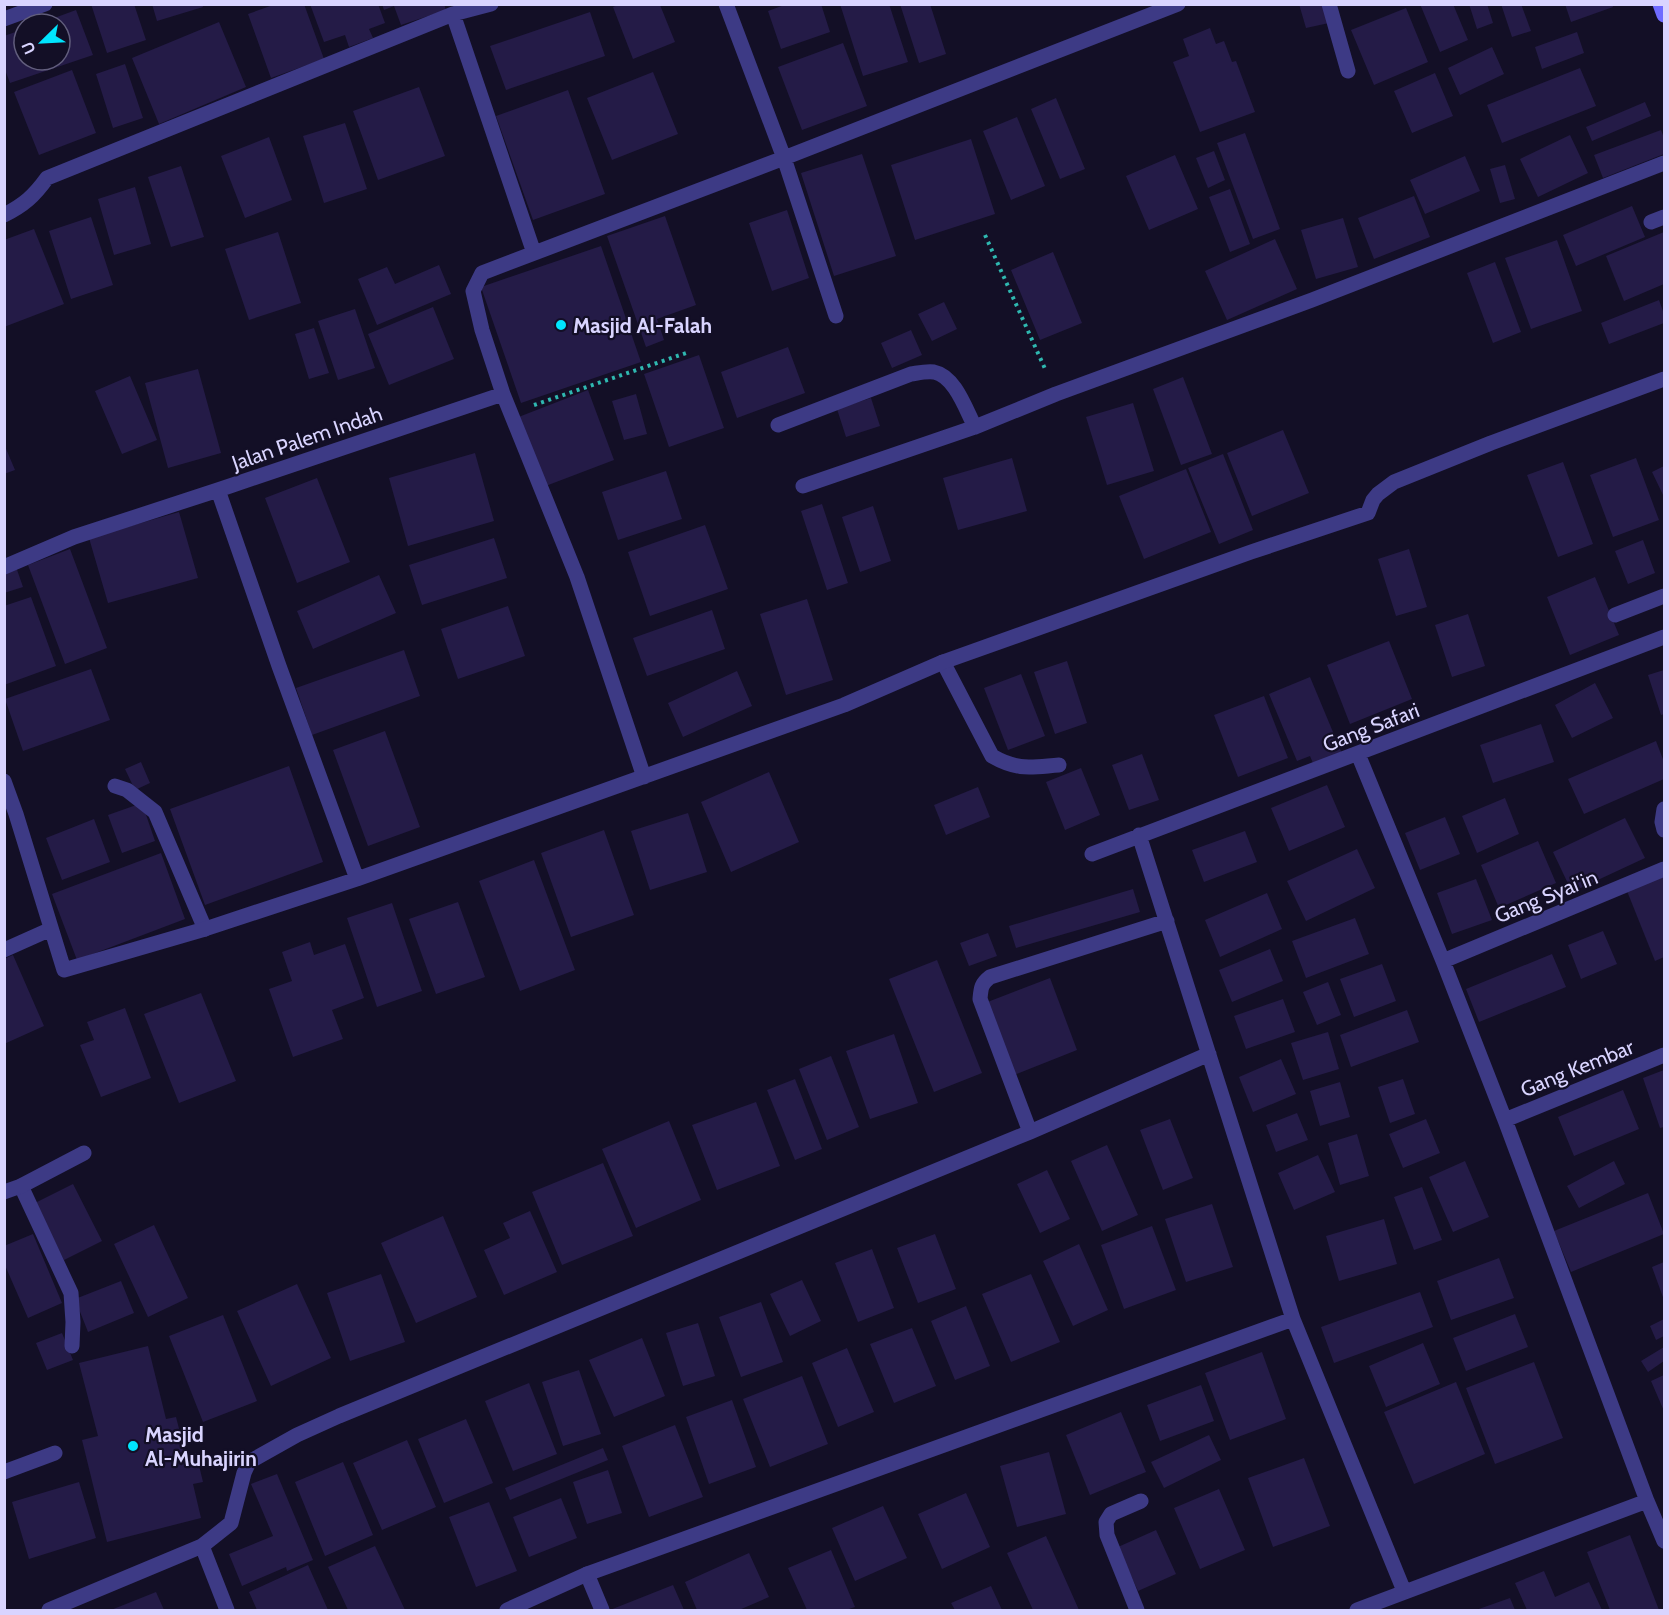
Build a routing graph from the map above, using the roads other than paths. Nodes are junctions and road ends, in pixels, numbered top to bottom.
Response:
1 (45, 4) edge
2 (491, 4) edge
3 (726, 4) edge
4 (1178, 4) edge
5 (1329, 4) edge
6 (1660, 4) edge
7 (453, 14) junction
8 (1665, 15) edge
9 (4, 19) edge
10 (1348, 71) dead end
11 (784, 158) junction
12 (1665, 163) edge
13 (4, 215) edge
14 (534, 254) junction
15 (836, 315) dead end
16 (1665, 379) edge
17 (503, 394) junction
18 (778, 425) dead end
19 (975, 427) junction
20 (803, 486) dead end
21 (218, 490) junction
22 (4, 567) edge
23 (1665, 596) edge
24 (1615, 615) dead end
25 (1665, 637) edge
26 (943, 662) junction
27 (1358, 754) junction
28 (1059, 765) dead end
29 (644, 777) junction
30 (4, 781) edge
31 (114, 786) dead end
32 (1665, 809) edge
33 (1665, 830) edge
34 (1139, 835) junction
35 (1092, 854) dead end
36 (1665, 869) edge
37 (357, 879) junction
38 (1167, 921) junction
39 (51, 929) junction
40 (205, 929) junction
41 (4, 950) edge
42 (1443, 961) junction
43 (1209, 1054) junction
44 (1665, 1055) edge
45 (1505, 1120) junction
46 (1030, 1132) junction
47 (84, 1153) dead end
48 (21, 1186) junction
49 (4, 1192) edge
50 (1293, 1319) junction
51 (72, 1346) dead end
52 (55, 1453) dead end
53 (4, 1472) edge
54 (1141, 1501) dead end
55 (1647, 1501) junction
56 (1665, 1541) edge
57 (202, 1546) junction
58 (587, 1574) junction
59 (1404, 1592) junction
60 (48, 1611) edge
61 (226, 1611) edge
62 (507, 1611) edge
63 (602, 1611) edge
64 (1137, 1611) edge
65 (1357, 1611) edge

1 - 9 street
2 - 7 street
3 - 11 street
4 - 11 street
5 - 10 street
6 - 8 street
7 - 13 street
7 - 14 street
11 - 14 street
11 - 15 street
12 - 19 street
14 - 17 street
16 - 26 street
17 - 21 street, Jalan Palem Indah
17 - 29 street
18 - 19 street
19 - 20 street
21 - 22 street, Jalan Palem Indah
21 - 37 street
23 - 24 street
25 - 27 street, Gang Safari
26 - 28 street
26 - 29 street
27 - 34 street, Gang Safari
27 - 42 street
29 - 37 street
30 - 39 street
31 - 40 street
32 - 33 street
34 - 35 street, Gang Safari
34 - 38 street
36 - 42 street, Gang Syai'in
37 - 40 street
38 - 43 street
38 - 46 street
39 - 40 street
39 - 41 street
42 - 45 street
43 - 46 street
43 - 50 street
44 - 45 street, Gang Kembar
45 - 55 street
46 - 57 street
47 - 48 street
48 - 49 street
48 - 51 street
50 - 58 street
50 - 59 street
52 - 53 street
54 - 64 street
55 - 56 street
55 - 59 street
57 - 60 street
57 - 61 street
58 - 62 street
58 - 63 street
59 - 65 street

